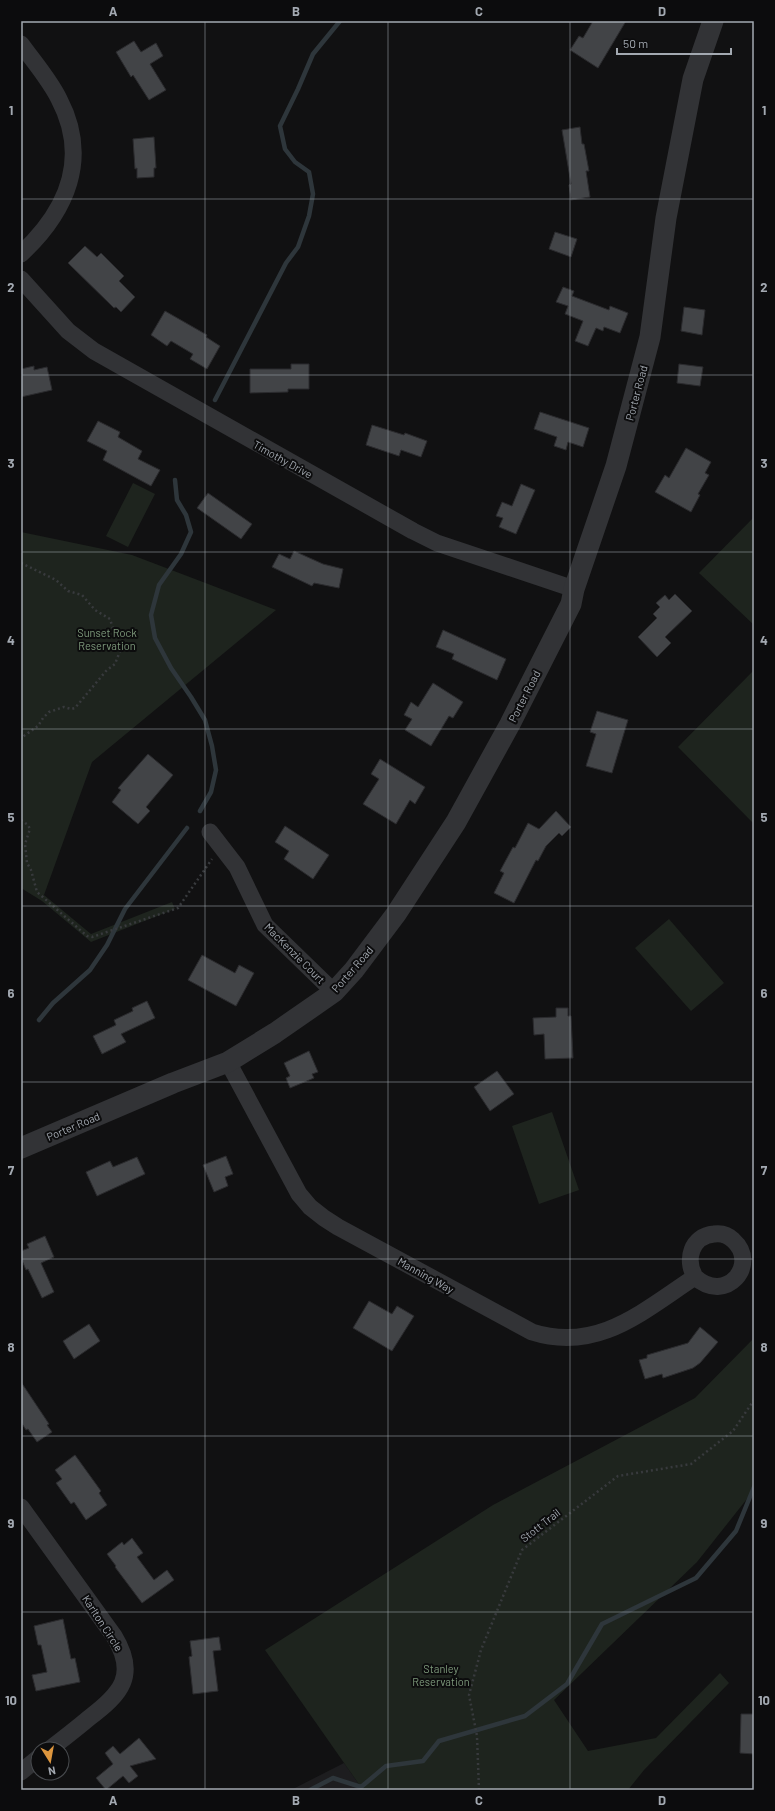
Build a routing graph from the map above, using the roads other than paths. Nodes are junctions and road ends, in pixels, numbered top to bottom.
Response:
1 (713, 21) edge
2 (21, 44) edge
3 (21, 254) edge
4 (21, 279) edge
5 (574, 589) junction
6 (210, 832) dead end
7 (334, 992) junction
8 (228, 1062) junction
9 (21, 1148) edge
10 (695, 1277) dead end
11 (21, 1507) edge
12 (60, 1741) edge
13 (30, 1765) edge
14 (21, 1772) edge

1 - 5 street, Porter Road
2 - 3 street
4 - 5 street, Timothy Drive
5 - 7 street, Porter Road
6 - 7 street, MacKenzie Court
7 - 8 street, Porter Road
8 - 9 street, Porter Road
8 - 10 street, Manning Way
11 - 12 street, Karlton Circle
13 - 14 street

